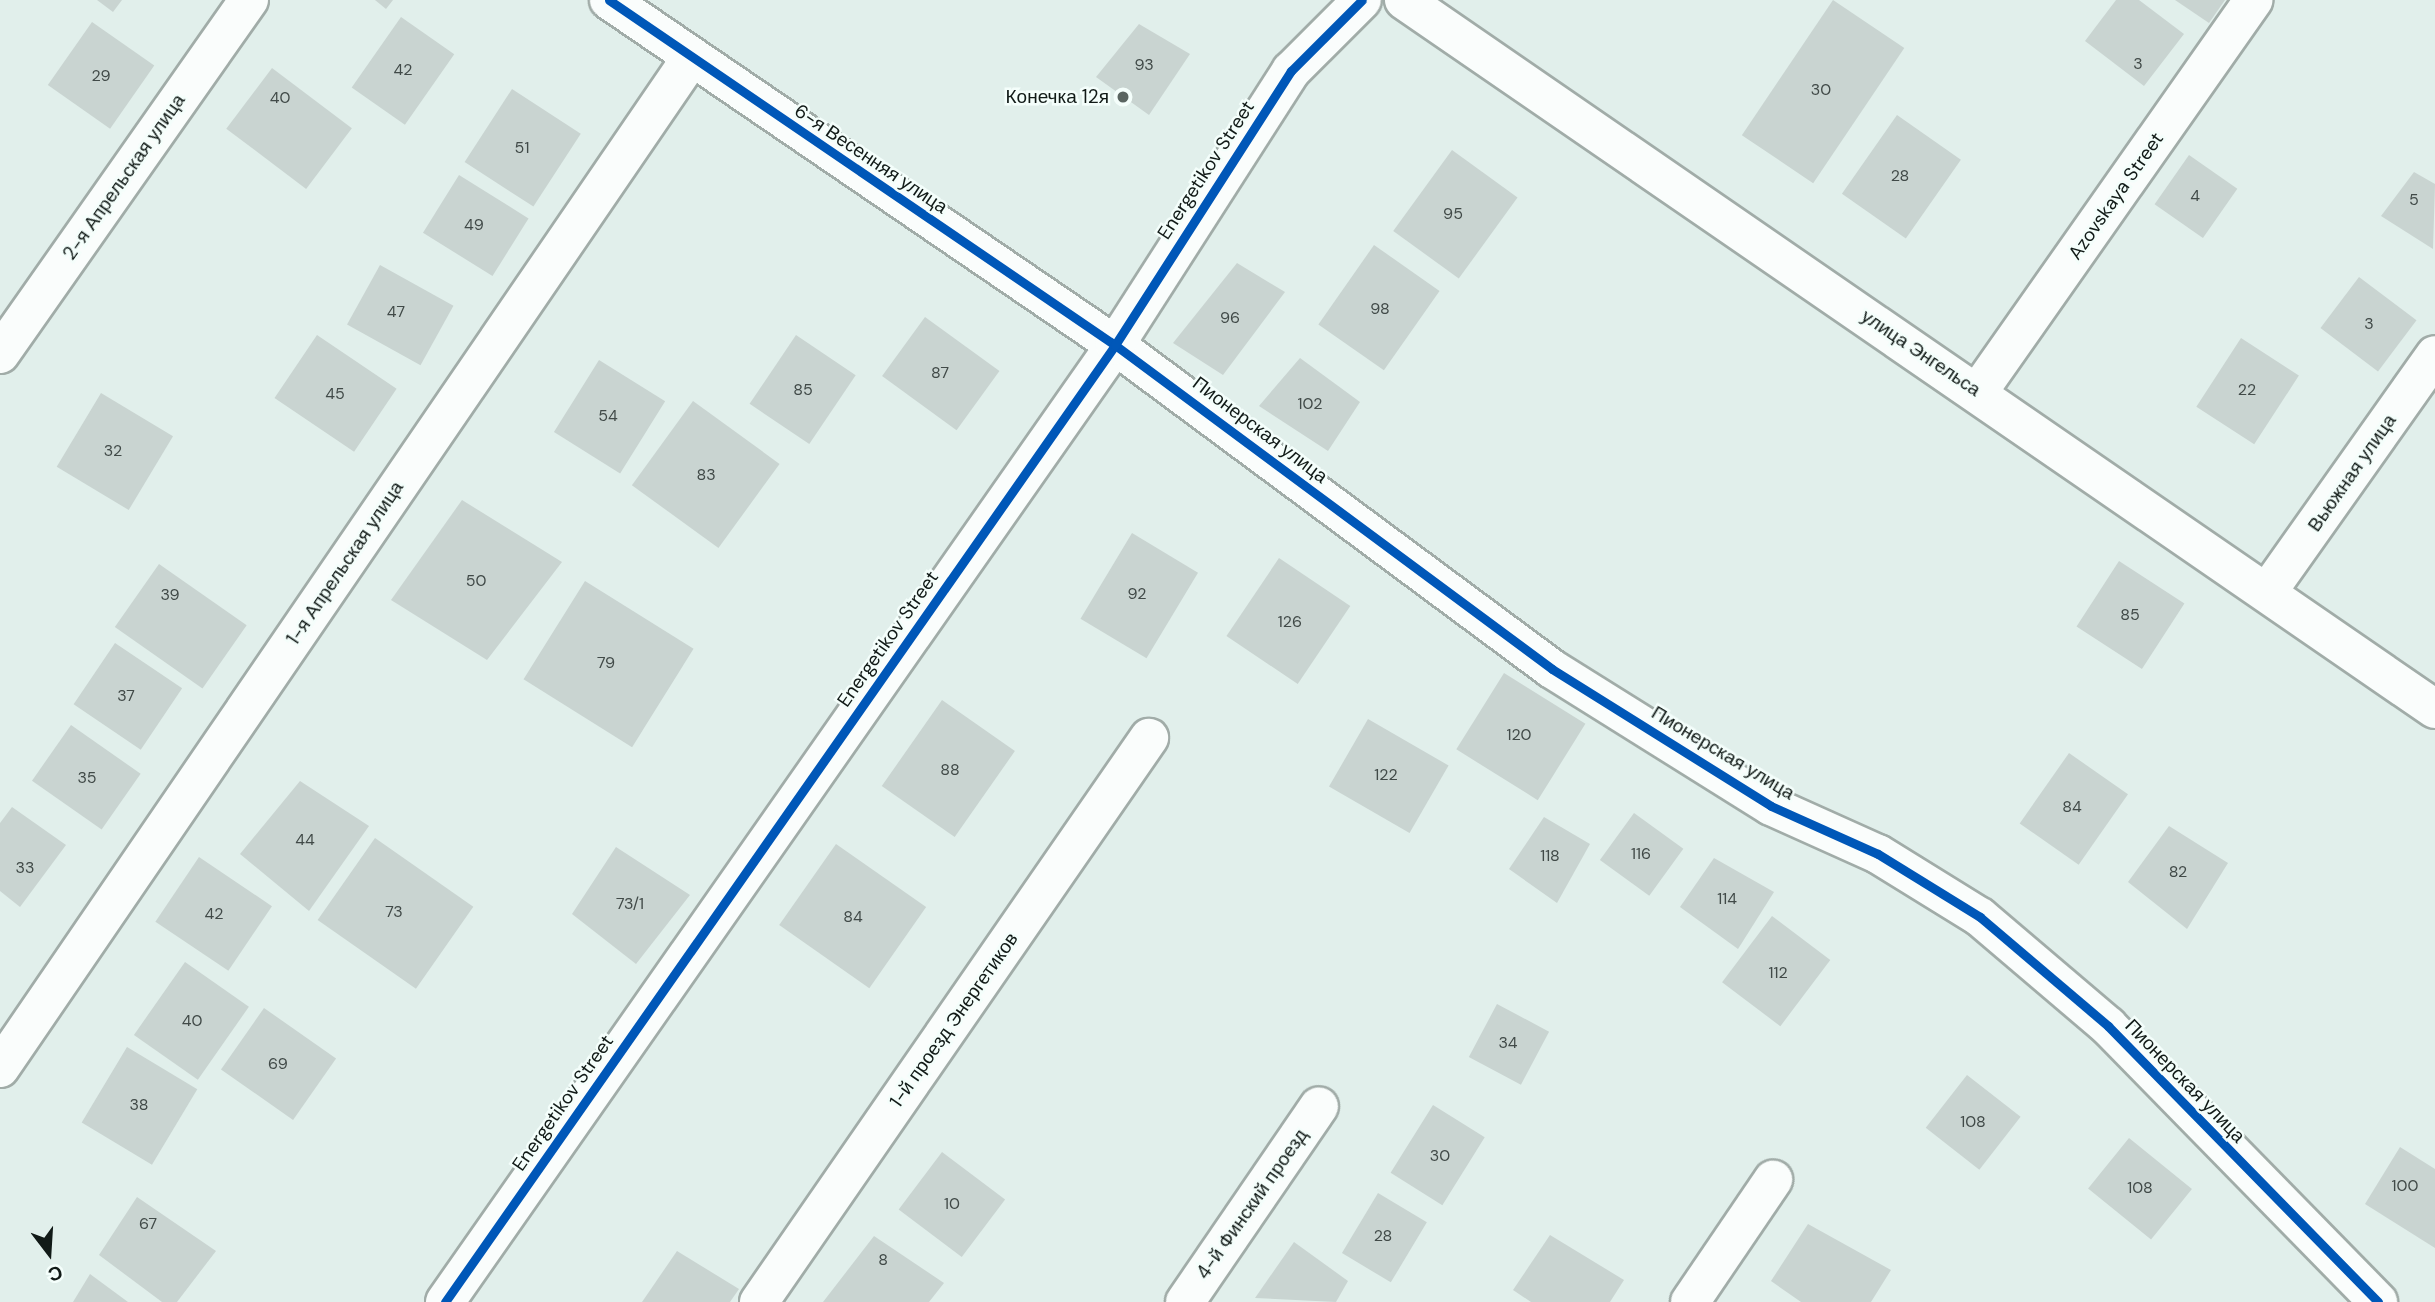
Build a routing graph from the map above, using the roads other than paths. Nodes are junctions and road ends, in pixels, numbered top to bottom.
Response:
1 (249, 0) edge
2 (609, 0) edge
3 (1362, 0) edge
4 (1404, 0) edge
5 (2255, 0) edge
6 (691, 58) junction
7 (1115, 345) junction
8 (0, 354) edge
9 (2435, 355) edge
10 (1978, 392) junction
11 (2268, 591) junction
12 (2435, 709) edge
13 (1149, 738) dead end
14 (0, 1068) edge
15 (1319, 1106) dead end
16 (1773, 1180) dead end
17 (445, 1302) edge
18 (759, 1302) edge
19 (1185, 1302) edge
20 (1690, 1302) edge
21 (2378, 1302) edge

1 - 8 street, 2-я Апрельская улица
2 - 6 street, 6-я Весенняя улица
3 - 7 street, Energetikov Street
4 - 10 street, улица Энгельса
5 - 10 street, Azovskaya Street
6 - 7 street, 6-я Весенняя улица
6 - 14 street, 1-я Апрельская улица
7 - 17 street, Energetikov Street
7 - 21 street, Пионерская улица
9 - 11 street, Вьюжная улица
10 - 11 street, улица Энгельса
11 - 12 street, улица Энгельса
13 - 18 street, 1-й проезд Энергетиков
15 - 19 street, 4-й Финский проезд
16 - 20 street

